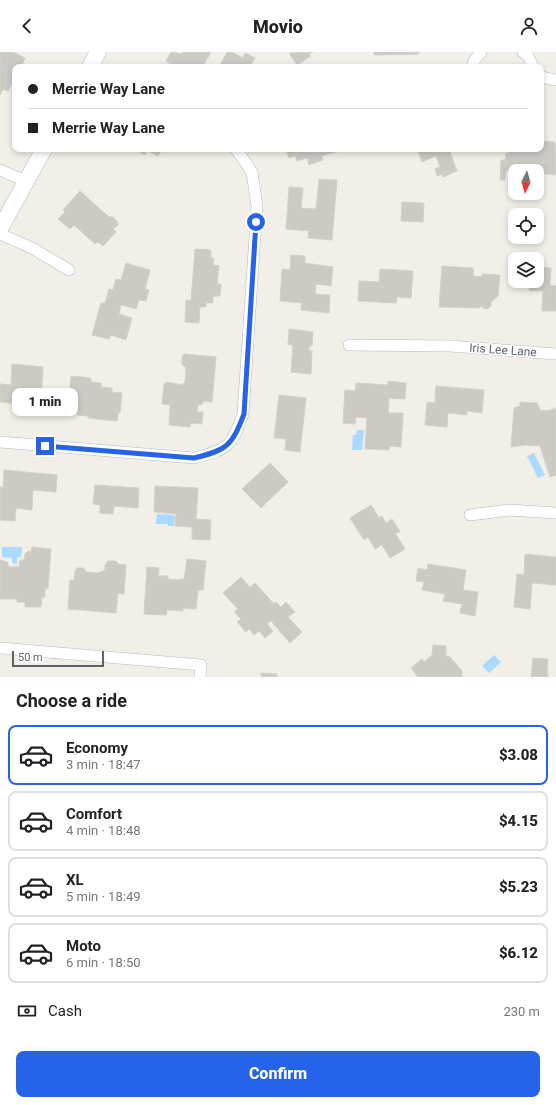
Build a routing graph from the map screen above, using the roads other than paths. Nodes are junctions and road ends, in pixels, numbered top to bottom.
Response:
1 (481, 52) edge
2 (523, 52) edge
3 (473, 64) edge
4 (532, 64) edge
5 (544, 78) edge
6 (556, 80) edge
7 (42, 152) edge
8 (238, 152) edge
9 (0, 170) edge
10 (26, 181) junction
11 (0, 229) edge
12 (0, 234) edge
13 (69, 270) dead end
14 (349, 345) dead end
15 (556, 354) edge
16 (0, 442) edge
17 (556, 513) edge
18 (470, 514) dead end
19 (0, 648) edge
20 (200, 677) edge

1 - 3 street
2 - 4 street
5 - 6 street
7 - 10 street
8 - 16 street
9 - 10 street
10 - 11 street
12 - 13 street
14 - 15 street, Iris Lee Lane
17 - 18 street
19 - 20 street

